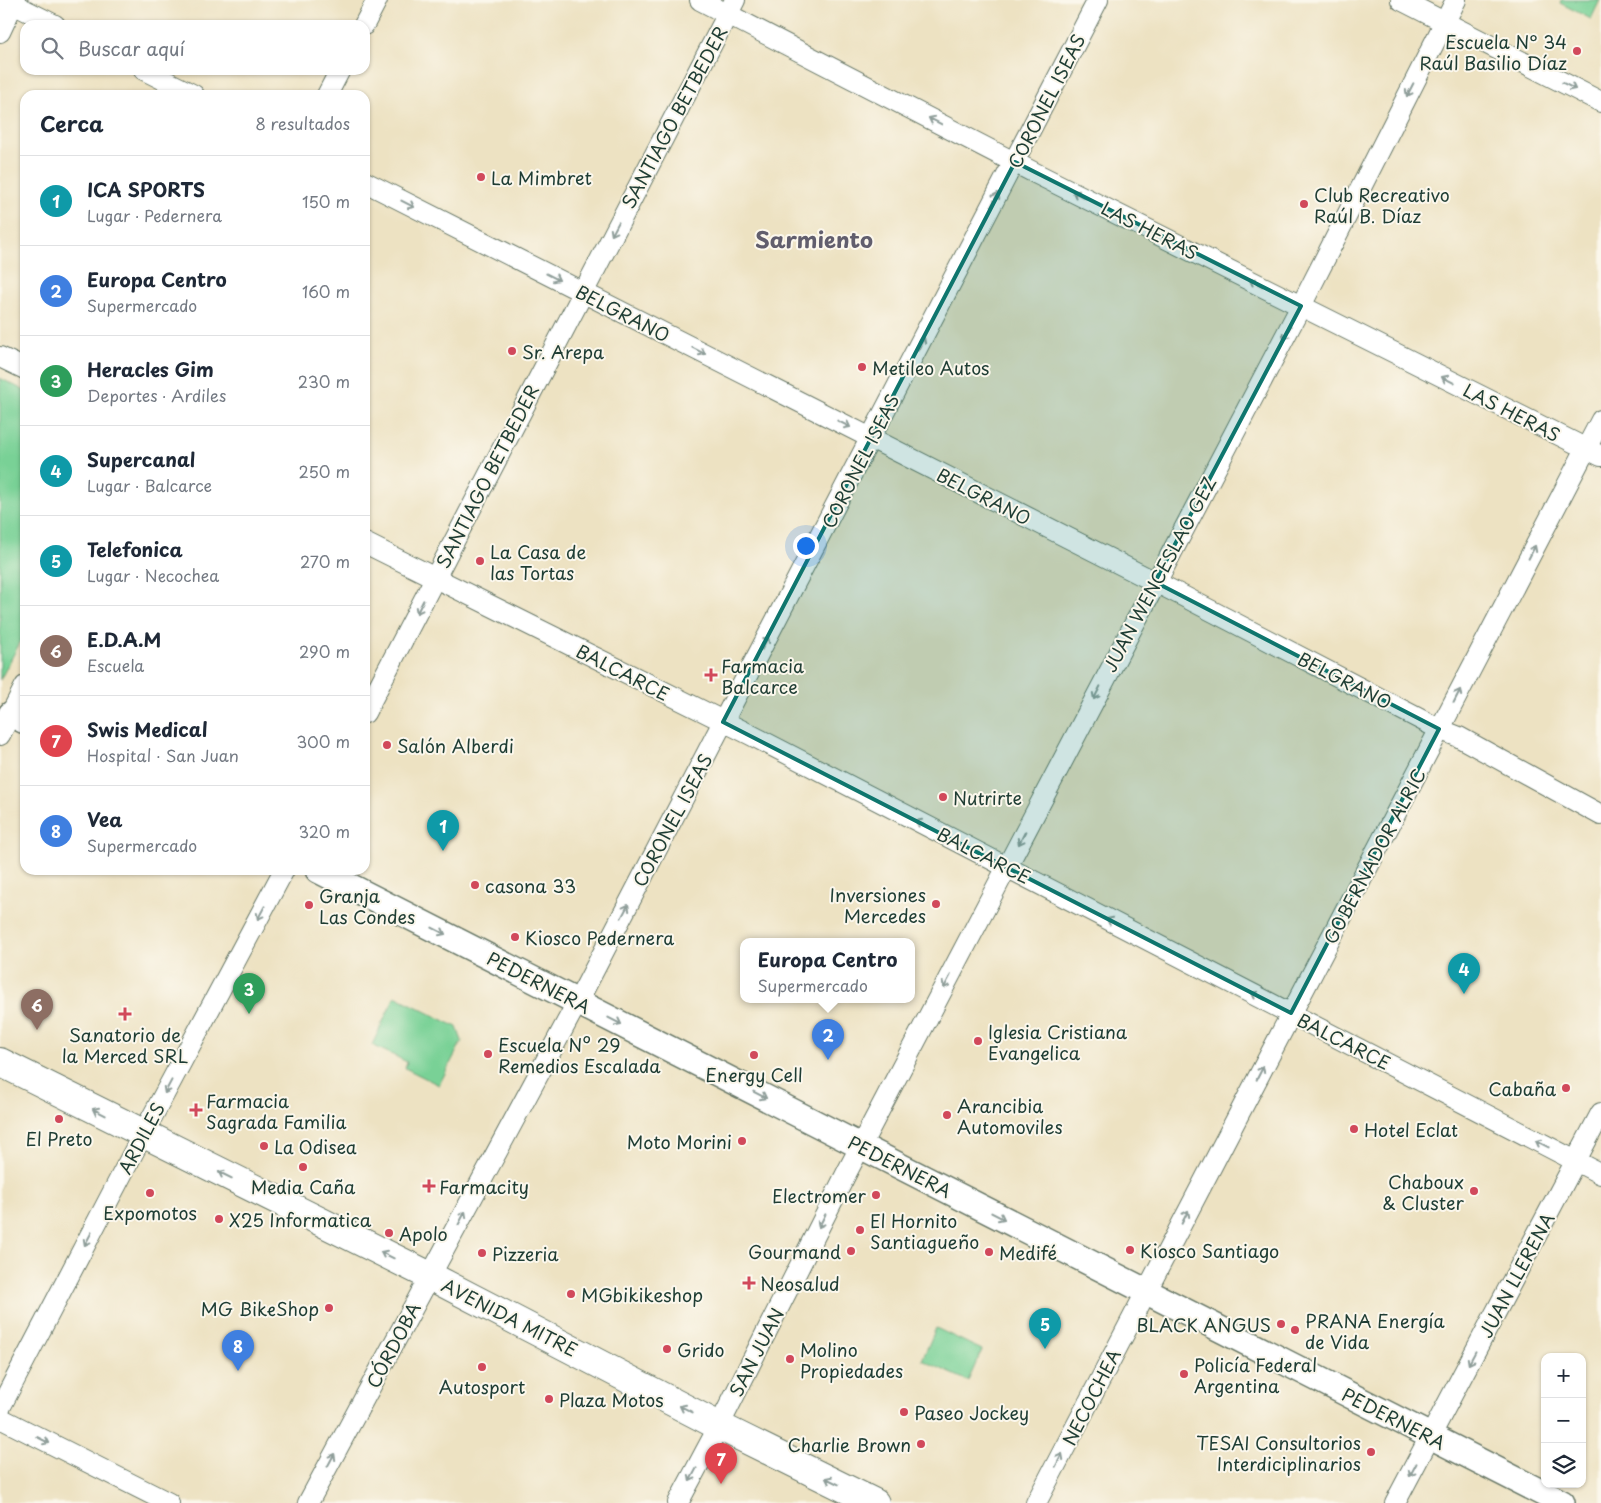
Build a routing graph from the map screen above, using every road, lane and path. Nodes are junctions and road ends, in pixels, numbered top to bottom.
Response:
1 (377, 0) edge
2 (700, 0) edge
3 (1098, 0) edge
4 (1401, 0) edge
5 (1456, 0) edge
6 (11, 1) edge
7 (731, 7) edge
8 (47, 20) edge
9 (367, 20) edge
10 (1445, 22) junction
11 (0, 32) edge
12 (154, 75) edge
13 (337, 75) edge
14 (184, 90) edge
15 (330, 90) edge
16 (1601, 102) edge
17 (1015, 162) junction
18 (370, 185) edge
19 (582, 292) junction
20 (1301, 306) junction
21 (0, 357) edge
22 (20, 367) edge
23 (1601, 420) edge
24 (872, 438) junction
25 (1593, 453) edge
26 (370, 545) edge
27 (434, 578) junction
28 (1154, 582) junction
29 (20, 696) edge
30 (370, 703) edge
31 (9, 719) edge
32 (723, 722) junction
33 (1439, 729) junction
34 (1601, 815) edge
35 (1007, 867) junction
36 (281, 875) edge
37 (328, 875) edge
38 (578, 1001) junction
39 (1291, 1013) junction
40 (0, 1062) edge
41 (1601, 1114) edge
42 (143, 1134) junction
43 (861, 1146) junction
44 (1576, 1161) junction
45 (1601, 1174) edge
46 (430, 1276) junction
47 (1146, 1292) junction
48 (0, 1408) edge
49 (0, 1418) edge
50 (719, 1426) junction
51 (1431, 1437) junction
52 (169, 1503) edge
53 (308, 1503) edge
54 (678, 1503) edge
55 (875, 1503) edge
56 (1036, 1503) edge
57 (1396, 1503) edge
58 (1562, 1503) edge

1 - 9 street
2 - 7 street, LAS HERAS
3 - 17 street, CORONEL ISEAS
4 - 10 street
5 - 10 street, JUAN WENCESLAO GEZ
6 - 8 street
6 - 11 street
17 -> 7 street, LAS HERAS
7 -> 19 street, SANTIAGO BETBEDER
10 -> 16 street
10 -> 20 street, JUAN WENCESLAO GEZ
12 - 14 street
13 - 15 street
20 -> 17 street, LAS HERAS
24 -> 17 street, CORONEL ISEAS
18 -> 19 street, BELGRANO
19 -> 24 street, BELGRANO
19 - 27 street, SANTIAGO BETBEDER
25 -> 20 street, LAS HERAS
20 -> 28 street, JUAN WENCESLAO GEZ
21 - 22 street
23 - 25 street, GOBERNADOR ALRIC
24 - 28 street, BELGRANO
32 -> 24 street, CORONEL ISEAS
33 -> 25 street, GOBERNADOR ALRIC
26 - 27 street, BALCARCE
27 -> 30 street, SANTIAGO BETBEDER
27 - 32 street, BALCARCE
28 - 33 street, BELGRANO
28 -> 35 street, JUAN WENCESLAO GEZ
29 - 31 street
35 -> 32 street, BALCARCE
38 -> 32 street, CORONEL ISEAS
33 - 34 street, BELGRANO
33 - 39 street, GOBERNADOR ALRIC
39 -> 35 street, BALCARCE
35 -> 43 street, JUAN WENCESLAO GEZ
36 -> 42 street, ARDILES
37 -> 38 street, PEDERNERA
38 -> 43 street, PEDERNERA
46 -> 38 street, CÓRDOBA
44 -> 39 street, BALCARCE
47 -> 39 street, GOBERNADOR ALRIC
42 -> 40 main road, AVENIDA MITRE
41 - 44 street, JUAN LLERENA
46 -> 42 main road, AVENIDA MITRE
42 -> 48 street, ARDILES
43 -> 47 street, PEDERNERA
43 -> 50 street, SAN JUAN
44 - 45 street, BALCARCE
44 -> 51 street, JUAN LLERENA
50 -> 46 main road, AVENIDA MITRE
53 -> 46 street, CÓRDOBA
47 - 51 street, PEDERNERA
56 -> 47 street, NECOCHEA
49 -> 52 street
50 -> 54 street, SAN JUAN
55 -> 50 main road, AVENIDA MITRE
51 -> 57 street, JUAN LLERENA
51 - 58 street, PEDERNERA

